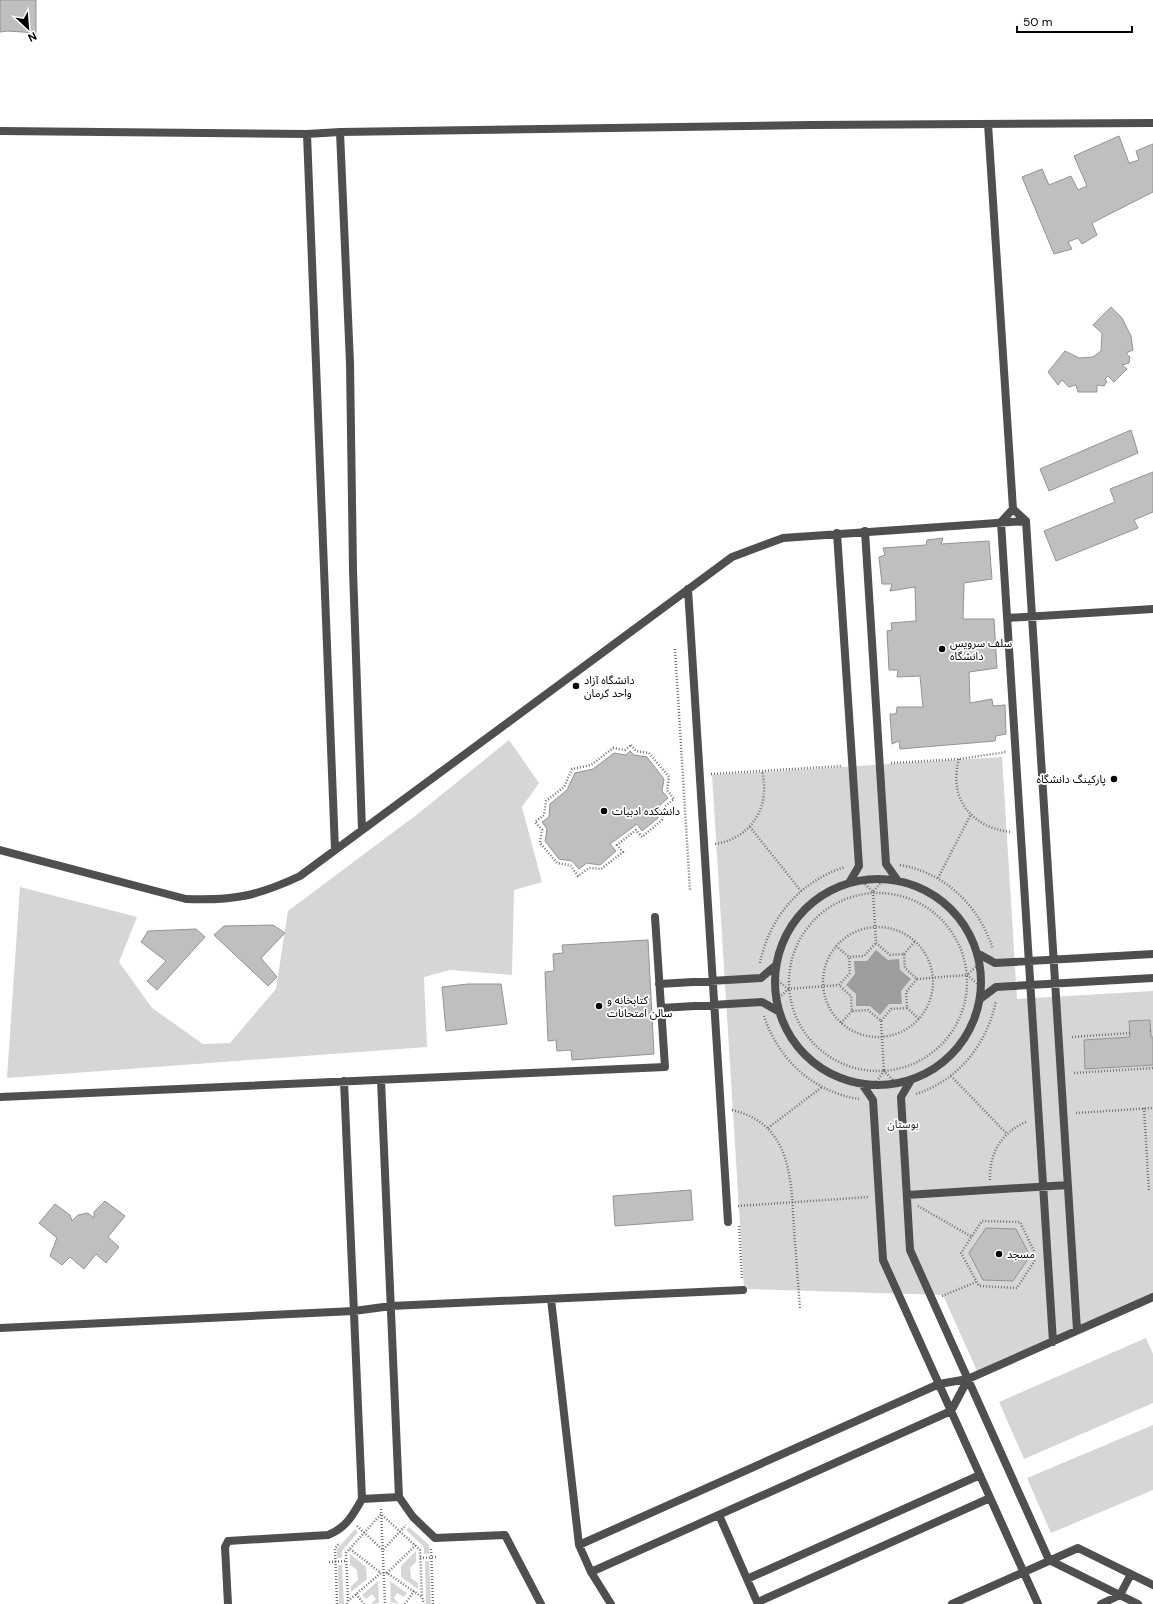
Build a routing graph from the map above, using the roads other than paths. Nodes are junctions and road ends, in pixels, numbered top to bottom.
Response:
1 (1153, 123) edge
2 (988, 124) junction
3 (0, 131) edge
4 (340, 132) junction
5 (307, 134) junction
6 (1013, 509) junction
7 (1026, 521) junction
8 (1001, 522) junction
9 (865, 532) junction
10 (837, 533) junction
11 (688, 589) junction
12 (1153, 609) edge
13 (1032, 616) junction
14 (1007, 618) junction
15 (362, 830) junction
16 (0, 850) edge
17 (335, 850) junction
18 (898, 881) junction
19 (849, 883) junction
20 (655, 917) dead end
21 (1153, 954) edge
22 (1054, 960) junction
23 (983, 961) junction
24 (1029, 961) junction
25 (771, 975) junction
26 (1153, 978) edge
27 (713, 980) junction
28 (659, 984) junction
29 (1056, 984) junction
30 (1030, 985) junction
31 (980, 999) junction
32 (714, 1004) junction
33 (773, 1004) junction
34 (661, 1008) junction
35 (381, 1080) junction
36 (911, 1080) junction
37 (344, 1082) junction
38 (862, 1084) junction
39 (0, 1097) edge
40 (1068, 1185) junction
41 (1043, 1187) junction
42 (907, 1195) junction
43 (728, 1222) dead end
44 (743, 1290) dead end
45 (1153, 1296) edge
46 (550, 1299) junction
47 (1144, 1300) junction
48 (1153, 1304) edge
49 (391, 1306) junction
50 (354, 1311) junction
51 (0, 1328) edge
52 (1077, 1330) junction
53 (1053, 1342) junction
54 (968, 1379) junction
55 (939, 1384) junction
56 (951, 1411) junction
57 (980, 1475) junction
58 (399, 1497) junction
59 (990, 1498) junction
60 (362, 1499) junction
61 (719, 1515) junction
62 (579, 1545) junction
63 (1049, 1560) junction
64 (591, 1572) junction
65 (1023, 1572) junction
66 (1131, 1574) junction
67 (747, 1579) junction
68 (1153, 1584) edge
69 (1120, 1595) junction
70 (758, 1603) edge
71 (228, 1604) edge
72 (541, 1604) edge
73 (611, 1604) edge
74 (952, 1604) edge
75 (1038, 1604) edge
76 (1101, 1604) edge
77 (1138, 1604) edge

1 - 2 lane
2 - 4 lane
2 - 6 lane
3 - 5 lane
4 - 5 lane
4 - 15 lane
5 - 17 lane
6 - 7 lane
6 - 8 lane
7 - 8 lane
7 - 13 lane
8 - 9 lane
8 - 14 lane
9 - 10 lane
9 - 18 lane
10 - 11 lane
10 - 19 lane
11 - 15 lane
11 - 27 lane
12 - 13 lane
13 - 14 lane
13 - 22 lane
14 - 24 lane
15 - 17 lane
16 - 17 lane
18 - 19 lane
18 - 23 lane
19 - 25 lane
20 - 28 lane
21 - 22 lane
22 - 24 lane
22 - 29 lane
23 - 24 lane
23 - 31 lane
24 - 30 lane
25 - 27 lane
25 - 33 lane
26 - 29 lane
27 - 28 lane
27 - 32 lane
28 - 34 lane
29 - 30 lane
29 - 40 lane
30 - 31 lane
30 - 41 lane
31 - 36 lane
32 - 33 lane
32 - 34 lane
32 - 43 lane
33 - 38 lane
34 - 35 lane
35 - 37 lane
35 - 49 lane
36 - 38 lane
36 - 42 lane
37 - 39 lane
37 - 50 lane
38 - 55 lane
40 - 41 lane
40 - 52 lane
41 - 42 lane
41 - 53 lane
42 - 54 lane
44 - 46 lane
45 - 47 lane
46 - 49 lane
46 - 62 lane
47 - 48 lane
47 - 52 lane
49 - 50 lane
49 - 58 lane
50 - 51 lane
50 - 60 lane
52 - 53 lane
53 - 54 lane
54 - 55 lane
54 - 56 lane
54 - 63 lane
55 - 56 lane
55 - 62 lane
56 - 57 lane
56 - 61 lane
57 - 59 lane
57 - 67 lane
58 - 60 lane
58 - 72 lane
59 - 65 lane
59 - 70 lane
60 - 71 lane
61 - 64 lane
61 - 67 lane
62 - 64 lane
63 - 65 lane
63 - 66 lane
63 - 69 lane
64 - 73 lane
65 - 74 lane
65 - 75 lane
66 - 68 lane
66 - 69 lane
67 - 70 lane
69 - 76 lane
69 - 77 lane

